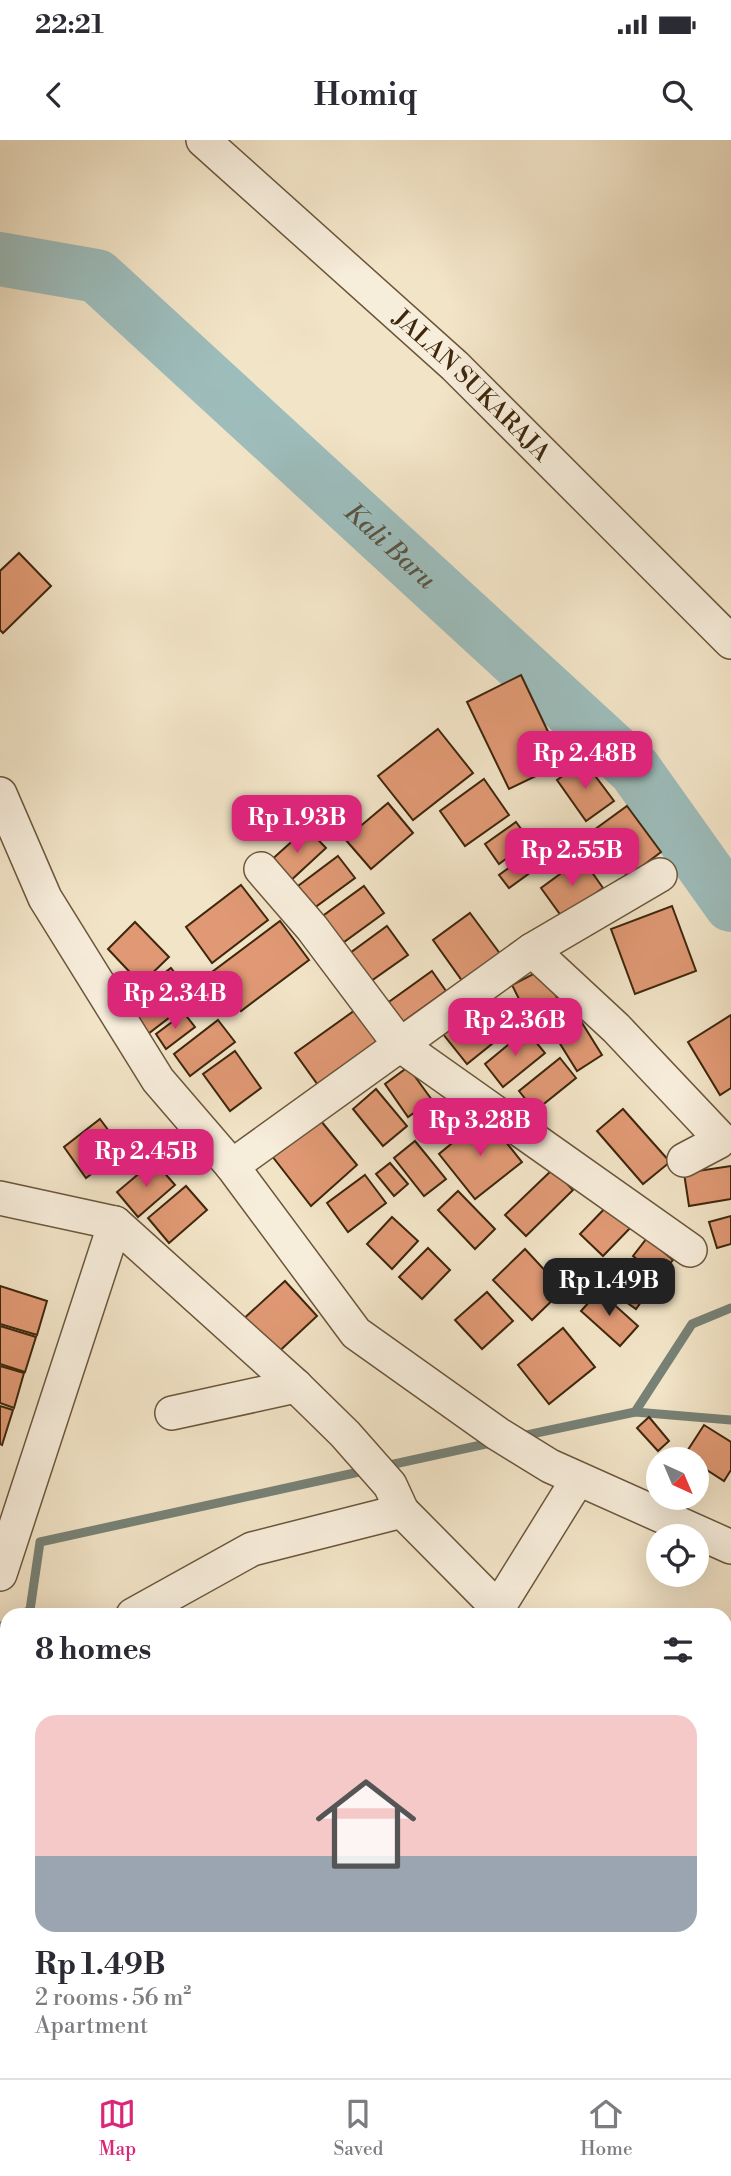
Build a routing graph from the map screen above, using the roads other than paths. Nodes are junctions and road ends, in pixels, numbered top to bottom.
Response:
1 (203, 140) edge
2 (731, 642) edge
3 (0, 794) edge
4 (261, 869) dead end
5 (660, 875) dead end
6 (533, 950) junction
7 (400, 1045) junction
8 (684, 1160) dead end
9 (232, 1166) junction
10 (0, 1198) edge
11 (115, 1223) junction
12 (690, 1250) dead end
13 (296, 1386) junction
14 (172, 1413) dead end
15 (564, 1472) junction
16 (396, 1498) junction
17 (731, 1547) edge
18 (0, 1574) edge
19 (146, 1608) edge
20 (496, 1608) edge
21 (500, 1608) edge

1 - 2 street, JALAN SUKARAJA
3 - 9 street
4 - 7 street
5 - 6 street
6 - 7 street
6 - 8 street
7 - 9 street
7 - 12 street
9 - 15 street
10 - 11 street
11 - 13 street
11 - 18 street
13 - 14 street
13 - 16 street
15 - 17 street
15 - 21 street
16 - 19 street
16 - 20 street

